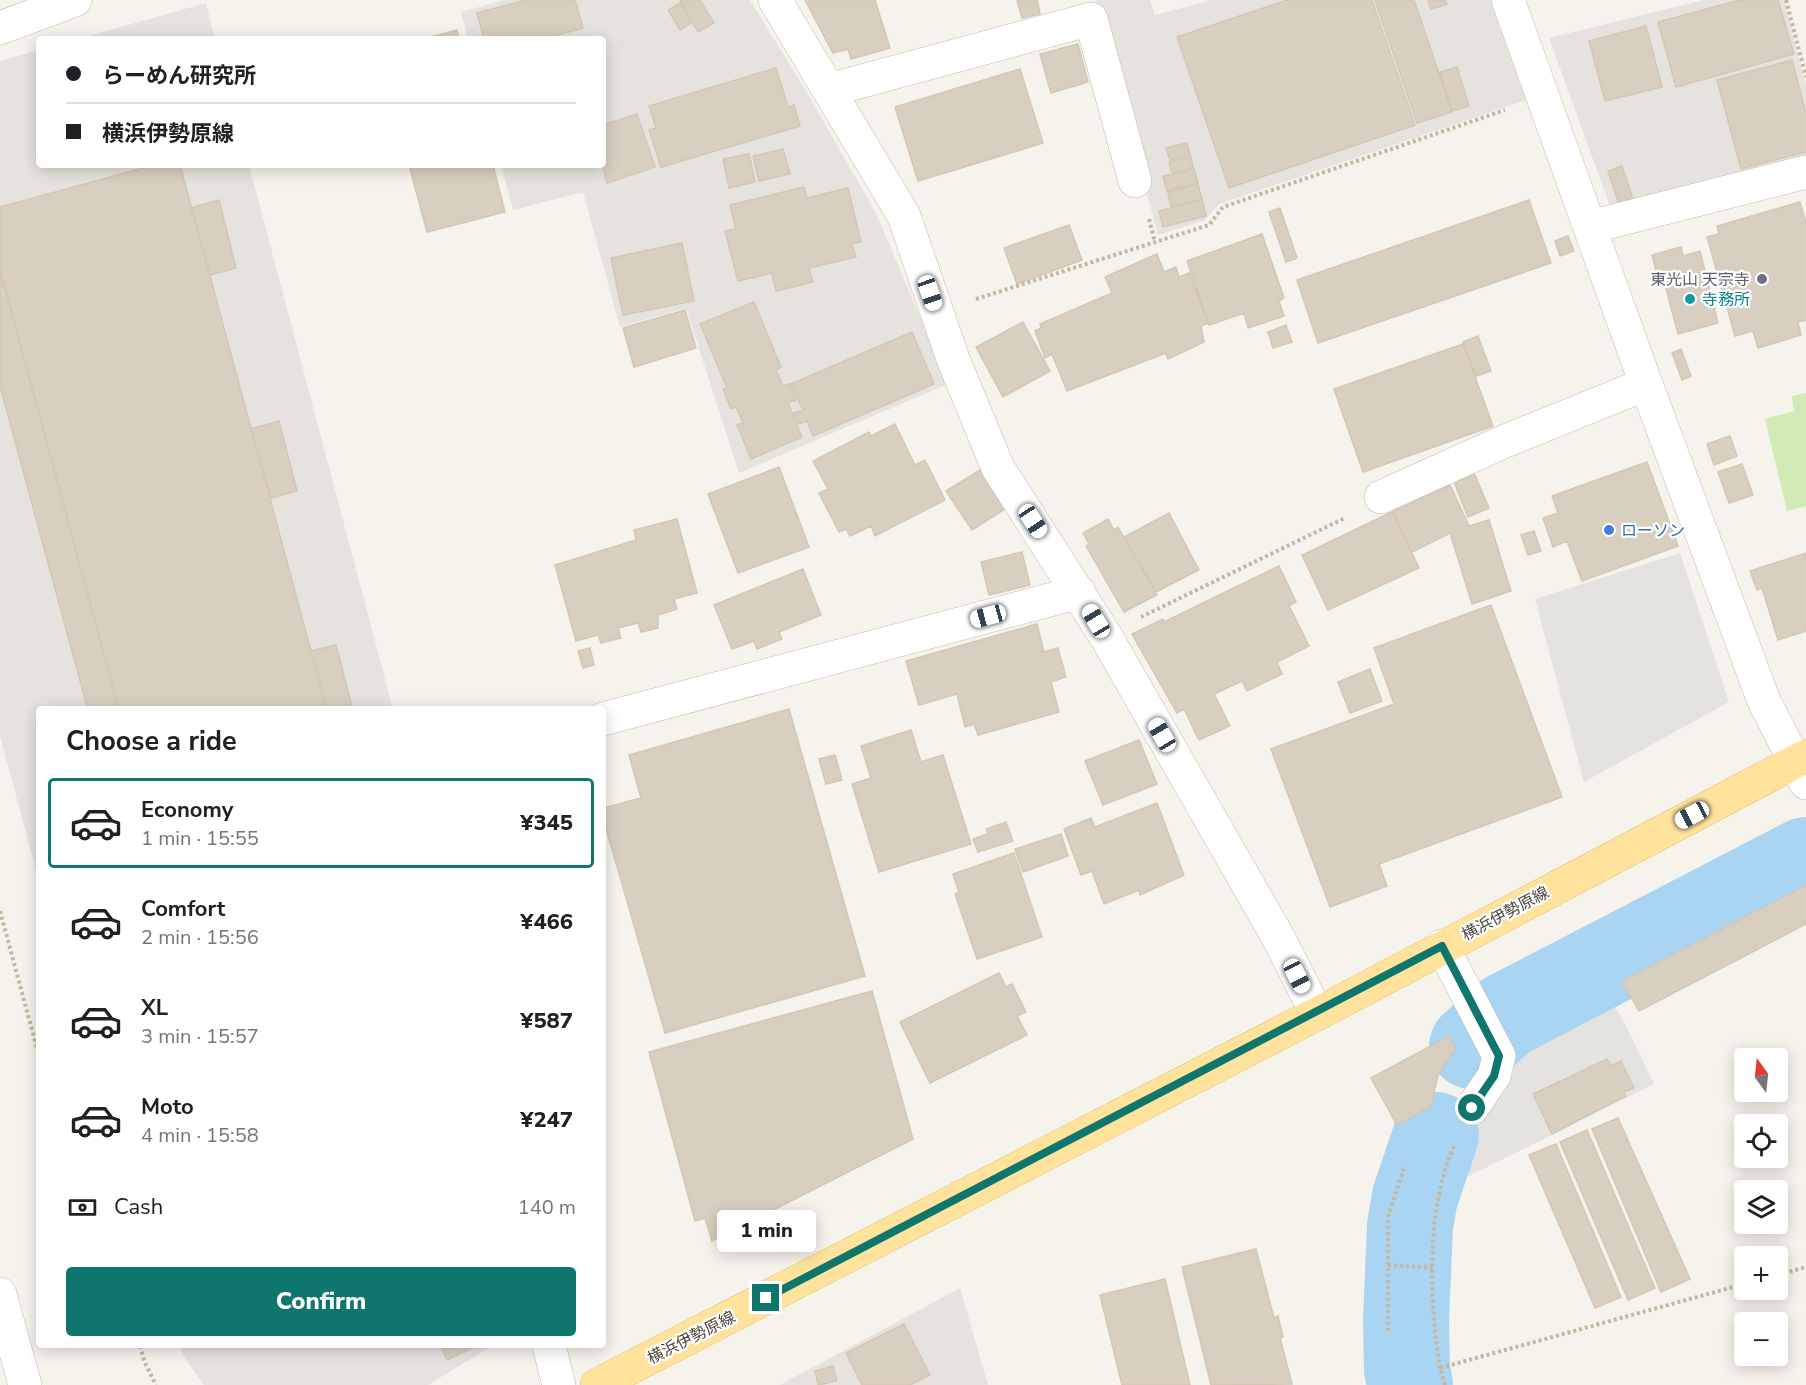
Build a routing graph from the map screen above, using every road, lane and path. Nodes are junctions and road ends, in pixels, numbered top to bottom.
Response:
1 (75, 0) edge
2 (775, 0) edge
3 (1508, 0) edge
4 (1786, 0) edge
5 (0, 28) edge
6 (1806, 77) edge
7 (829, 90) junction
8 (1543, 98) junction
9 (1806, 172) edge
10 (1135, 181) dead end
11 (1590, 227) junction
12 (937, 312) junction
13 (1646, 384) junction
14 (1381, 496) joint
15 (1079, 592) junction
16 (1105, 635) junction
17 (606, 718) edge
18 (1803, 766) edge
19 (0, 911) edge
20 (1442, 946) junction
21 (1317, 1014) junction
22 (36, 1045) edge
23 (1472, 1108) joint
24 (1405, 1165) dead end
25 (1388, 1265) junction
26 (1434, 1268) junction
27 (1806, 1268) edge
28 (1788, 1272) edge
29 (1734, 1287) edge
30 (0, 1294) edge
31 (1388, 1331) dead end
32 (141, 1348) edge
33 (550, 1348) edge
34 (1440, 1368) junction
35 (25, 1385) edge
36 (156, 1385) edge
37 (559, 1385) edge
38 (597, 1385) edge
39 (1445, 1385) edge

1 - 5 street
2 - 7 street
3 - 8 street
4 - 6 path
7 - 10 street
7 - 12 street
8 - 11 street
8 - 12 path
9 - 11 street
11 - 13 street
12 - 15 street
13 - 14 street
13 - 18 street
14 - 16 path
15 - 16 street
15 - 17 street
16 - 21 street
18 - 20 main road, 横浜伊勢原線
19 - 22 path
20 - 21 main road, 横浜伊勢原線
20 - 23 street
21 - 38 main road, 横浜伊勢原線
23 - 26 path
24 - 25 path
25 - 26 path
25 - 31 path
26 - 34 path
27 - 28 path
29 - 34 path
30 - 35 street
32 - 36 path
33 - 37 street
34 - 39 path

